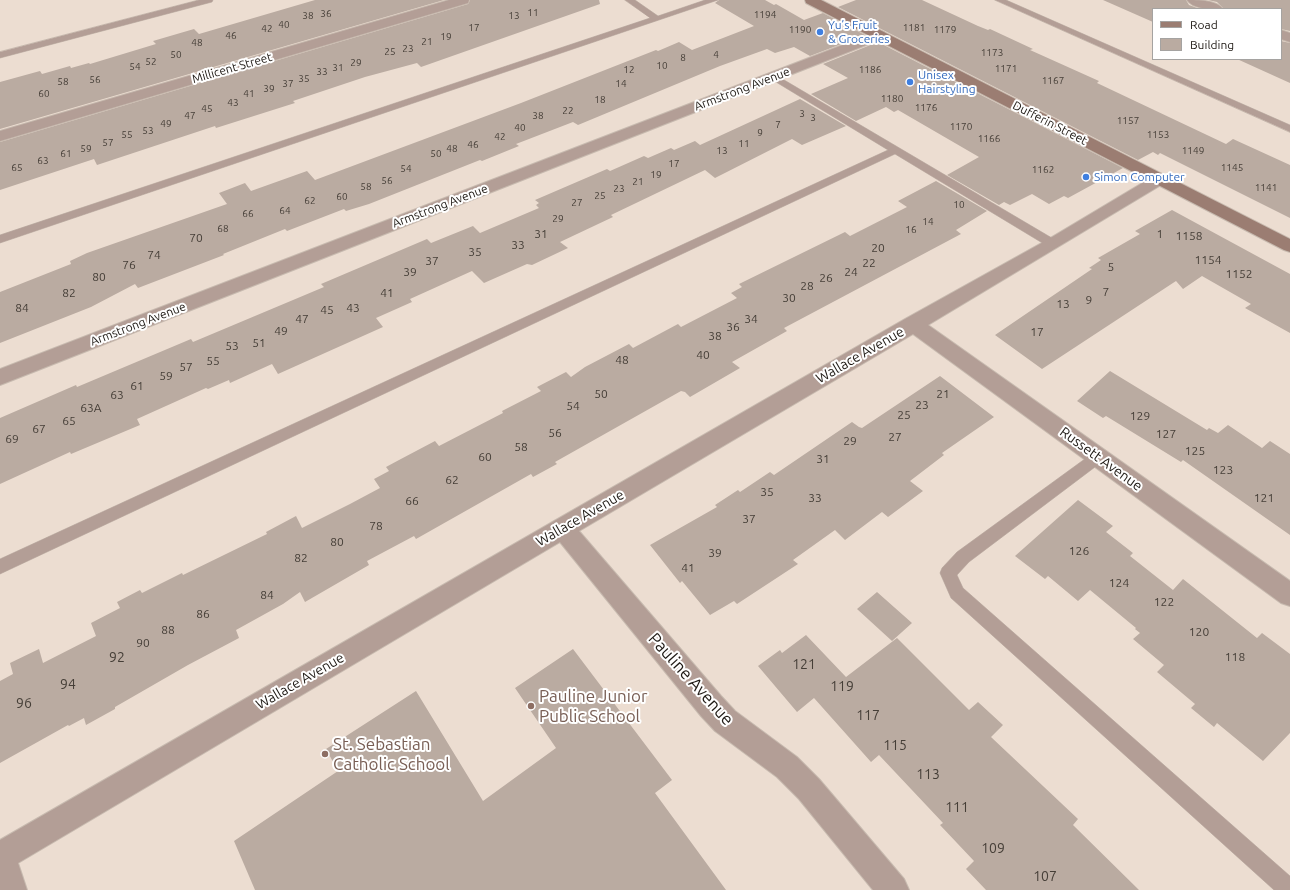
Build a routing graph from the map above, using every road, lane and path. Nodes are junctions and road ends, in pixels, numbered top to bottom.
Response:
1 (209, 0) edge
2 (463, 0) edge
3 (629, 0) edge
4 (714, 0) edge
5 (811, 0) edge
6 (998, 0) edge
7 (1194, 0) edge
8 (1214, 8) edge
9 (657, 19) junction
10 (879, 35) junction
11 (0, 55) edge
12 (774, 77) junction
13 (1290, 129) edge
14 (0, 136) edge
15 (896, 150) junction
16 (1160, 179) junction
17 (0, 239) edge
18 (1053, 244) junction
19 (1290, 246) edge
20 (912, 324) junction
21 (0, 377) edge
22 (1098, 457) junction
23 (562, 528) junction
24 (0, 566) edge
25 (1290, 595) edge
26 (1, 857) edge
27 (11, 890) edge
28 (893, 890) edge
29 (1290, 890) edge

1 - 11 lane
2 - 14 street, Millicent Street
3 - 9 lane
4 - 9 lane
5 - 10 main road, Dufferin Street
6 - 13 lane
7 - 8 street
9 - 17 lane
10 - 12 street, Armstrong Avenue
10 - 16 main road, Dufferin Street
12 - 15 lane
12 - 21 street, Armstrong Avenue
15 - 18 lane
15 - 24 lane
16 - 18 street, Wallace Avenue
16 - 19 main road, Dufferin Street
18 - 20 street, Wallace Avenue
20 - 22 street, Russett Avenue
20 - 23 street, Wallace Avenue
22 - 25 street, Russett Avenue
22 - 29 lane
23 - 26 street, Wallace Avenue
23 - 28 street, Pauline Avenue
26 - 27 street

